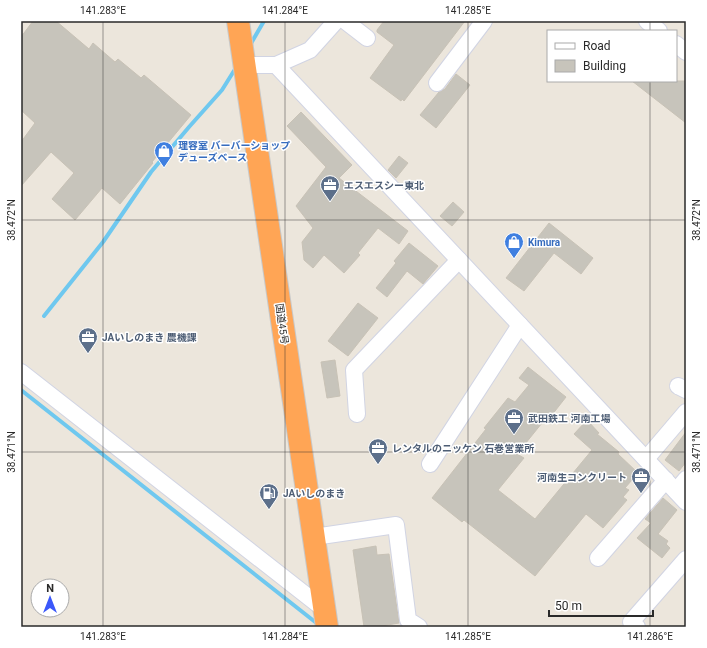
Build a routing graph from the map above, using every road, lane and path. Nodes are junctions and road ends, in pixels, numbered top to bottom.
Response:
1 (238, 21) edge
2 (336, 21) edge
3 (345, 21) edge
4 (484, 21) edge
5 (647, 21) edge
6 (658, 30) edge
7 (367, 38) dead end
8 (677, 45) edge
9 (686, 52) edge
10 (243, 58) junction
11 (276, 64) junction
12 (437, 83) dead end
13 (459, 260) junction
14 (520, 325) junction
15 (21, 372) edge
16 (686, 412) edge
17 (357, 414) dead end
18 (646, 459) junction
19 (430, 464) dead end
20 (686, 479) edge
21 (676, 491) edge
22 (314, 537) junction
23 (598, 558) dead end
24 (686, 559) edge
25 (326, 619) edge
26 (418, 627) edge
27 (636, 627) edge

1 - 10 highway, 国道45号
2 - 11 street
3 - 7 street
4 - 12 street
5 - 6 street
8 - 9 street
10 - 11 street
10 - 22 highway, 国道45号
11 - 13 street
13 - 14 street
13 - 17 street
14 - 18 street
14 - 19 street
15 - 25 street
16 - 18 street
18 - 21 street
20 - 21 street
21 - 23 street
22 - 25 highway, 国道45号
22 - 26 street
24 - 27 street

